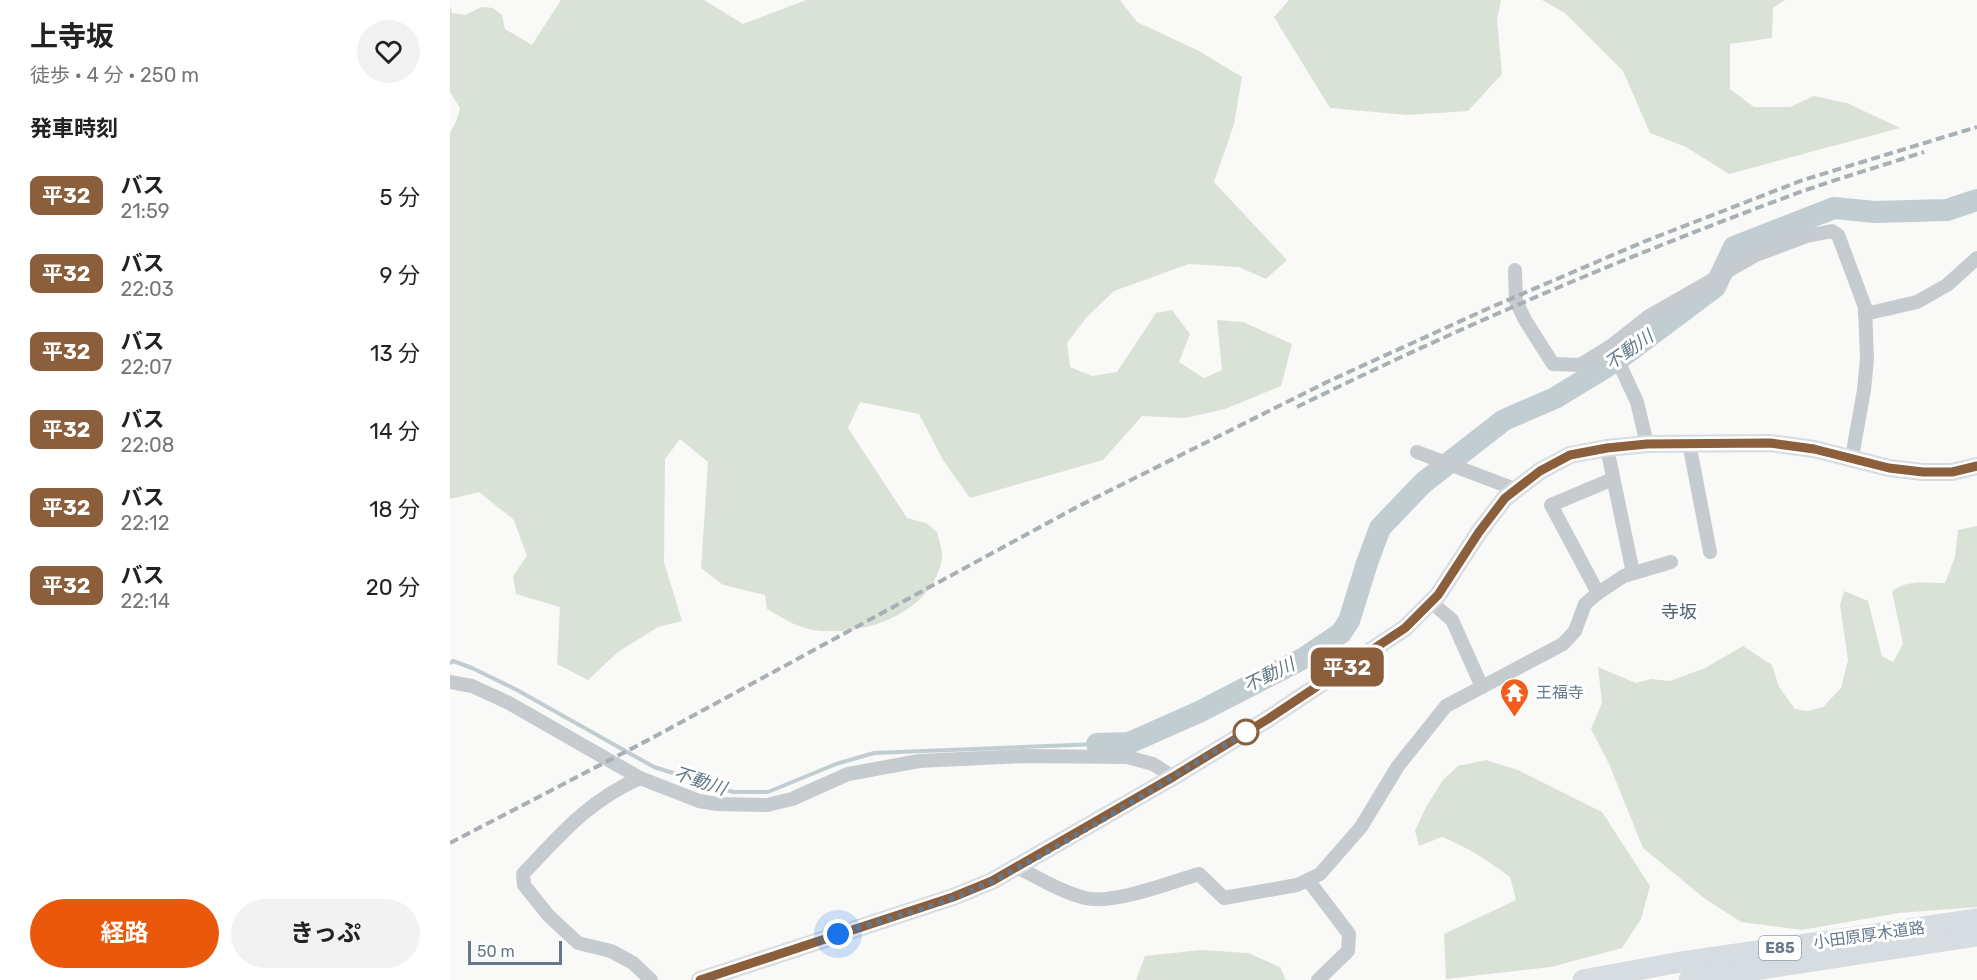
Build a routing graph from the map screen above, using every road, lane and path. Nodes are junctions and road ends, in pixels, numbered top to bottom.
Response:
1 (1977, 258) edge
2 (1515, 270) dead end
3 (1865, 314) junction
4 (1611, 346) junction
5 (1689, 443) junction
6 (1647, 444) junction
7 (1607, 448) junction
8 (1417, 452) dead end
9 (1852, 457) junction
10 (1977, 466) edge
11 (1613, 479) junction
12 (1515, 489) junction
13 (1710, 552) dead end
14 (1671, 562) dead end
15 (1633, 573) junction
16 (1598, 593) junction
17 (1431, 602) junction
18 (450, 682) edge
19 (1482, 687) junction
20 (1173, 777) junction
21 (640, 778) junction
22 (1017, 867) junction
23 (1308, 880) junction
24 (1977, 919) edge
25 (1977, 936) edge
26 (651, 980) edge
27 (700, 980) edge
28 (1318, 980) edge
29 (1583, 980) edge
30 (1689, 980) edge

1 - 3 street
2 - 4 street
3 - 4 street
3 - 9 street
4 - 6 street
5 - 6 main road
5 - 9 main road
5 - 13 street
6 - 7 main road
7 - 11 street
7 - 12 main road
8 - 12 street
9 - 10 main road
11 - 15 street
11 - 16 street
12 - 17 main road
14 - 15 street
15 - 16 street
16 - 19 street
17 - 19 street
17 - 20 main road
18 - 21 street
19 - 23 street
20 - 21 street
20 - 22 main road
21 - 26 street
22 - 23 street
22 - 27 main road
23 - 28 street
24 - 29 highway, 小田原厚木道路 / E85
25 - 30 highway, 小田原厚木道路 / E85

